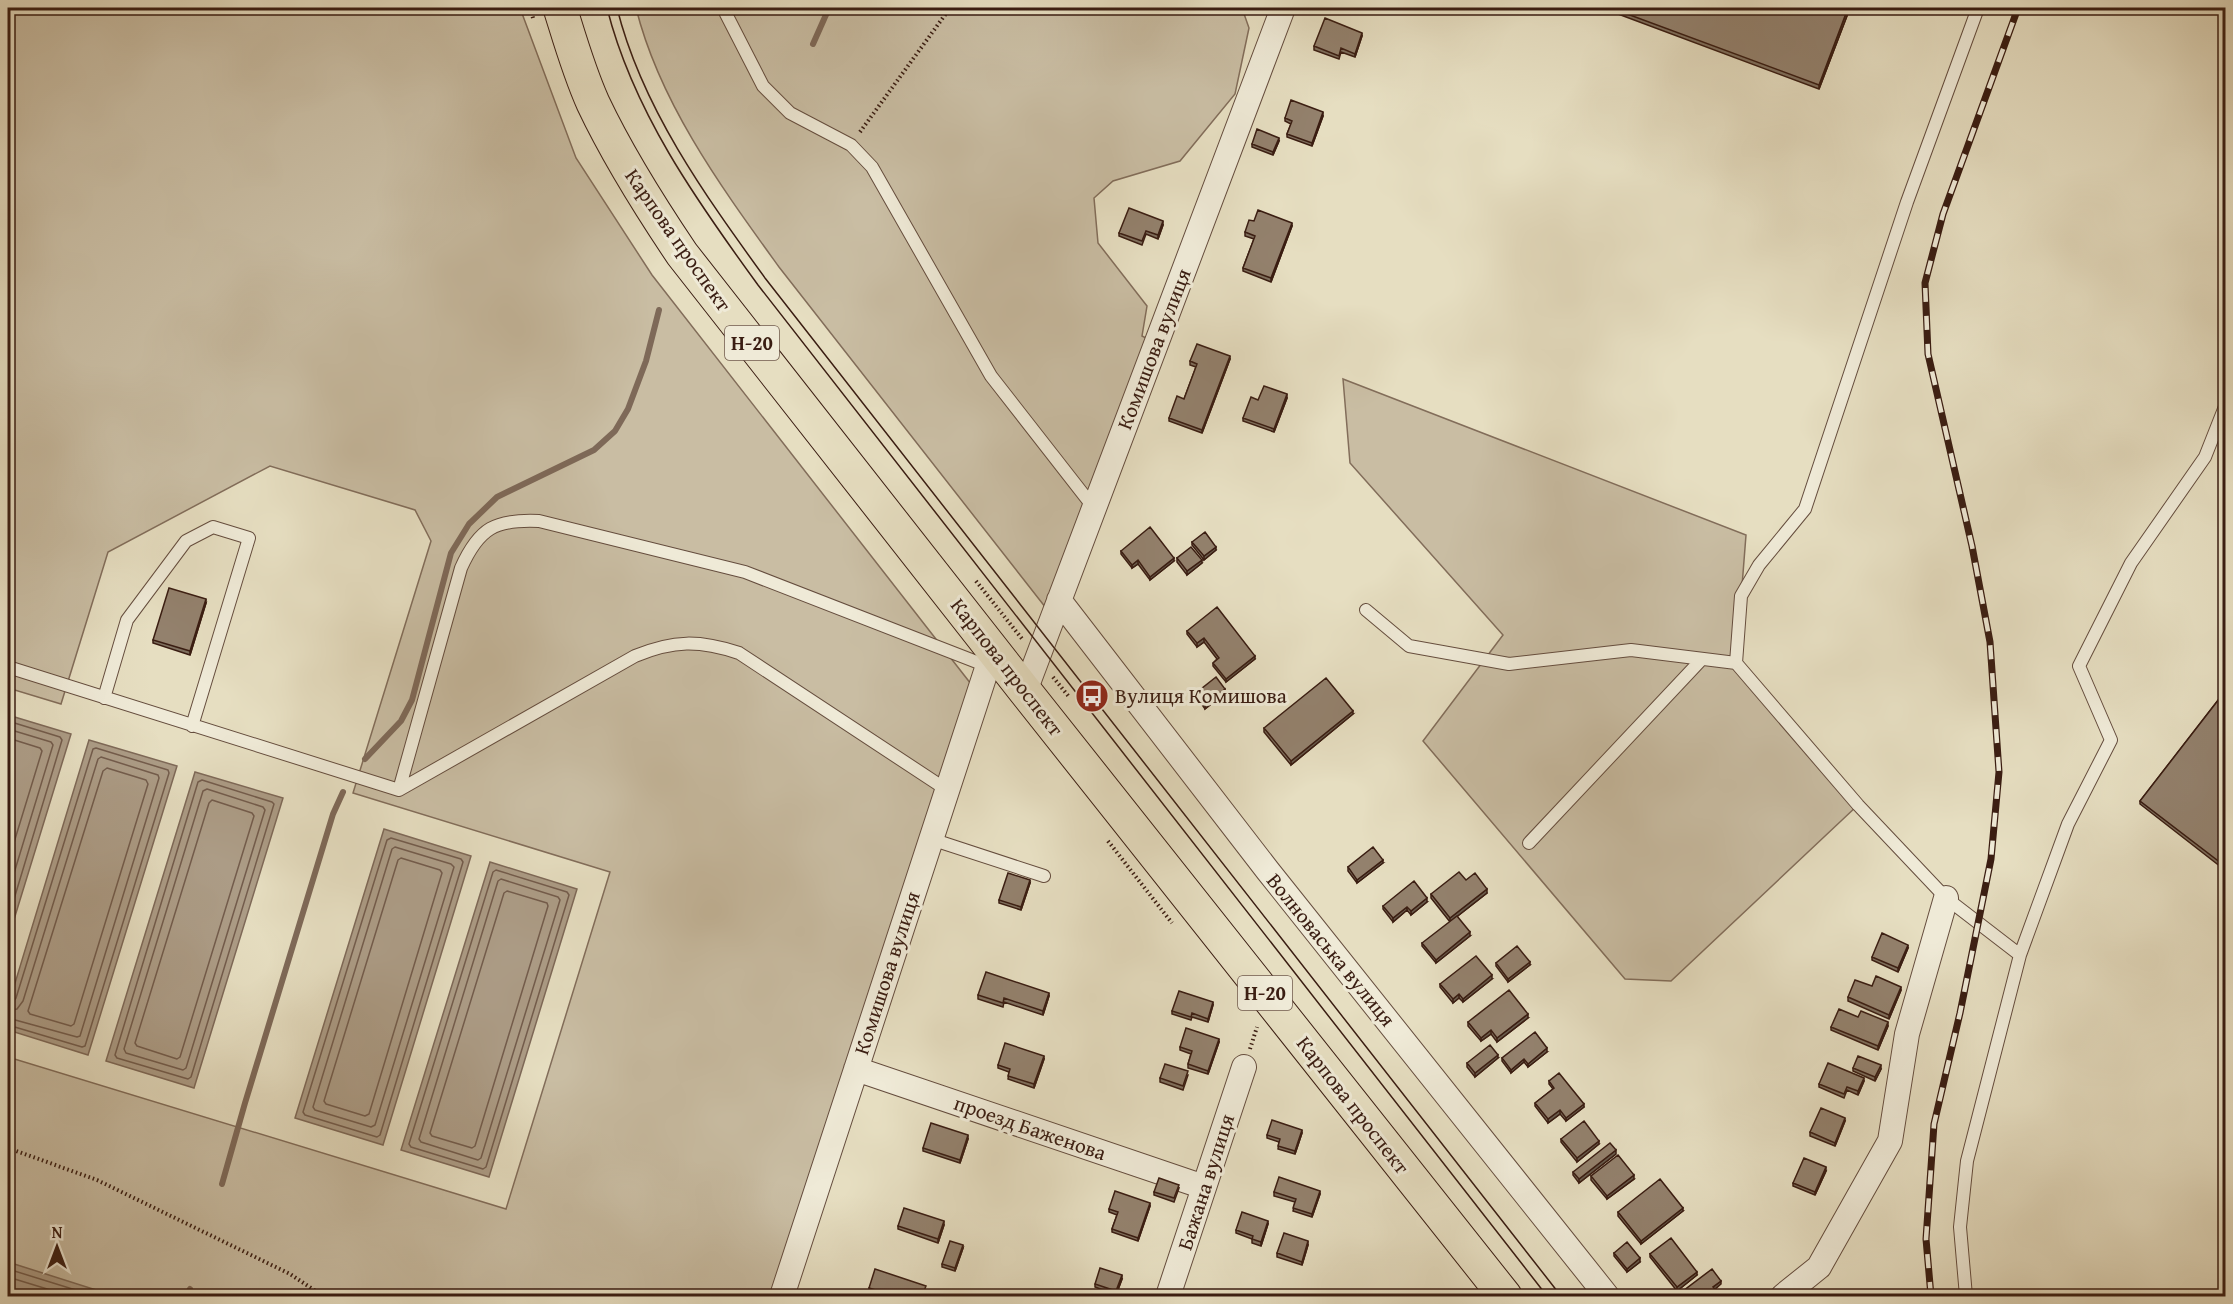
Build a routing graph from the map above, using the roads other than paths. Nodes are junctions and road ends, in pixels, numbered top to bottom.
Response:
1 (560, 8) edge
2 (723, 8) edge
3 (1283, 8) edge
4 (1978, 8) edge
5 (2226, 404) edge
6 (1094, 508) junction
7 (1059, 600) junction
8 (1366, 610) dead end
9 (990, 658) junction
10 (1702, 659) junction
11 (1736, 663) junction
12 (8, 667) edge
13 (1037, 681) junction
14 (104, 698) junction
15 (192, 726) junction
16 (399, 790) junction
17 (947, 790) junction
18 (931, 839) junction
19 (1529, 843) dead end
20 (1044, 876) dead end
21 (1946, 898) junction
22 (2020, 955) junction
23 (1244, 1067) dead end
24 (856, 1069) junction
25 (1204, 1187) junction
26 (782, 1296) edge
27 (1168, 1296) edge
28 (1505, 1296) edge
29 (1607, 1296) edge
30 (1784, 1296) edge
31 (1966, 1296) edge

1 - 9 main road, Карпова проспект / Н-20
2 - 6 lane
3 - 6 street, Комишова вулиця
4 - 11 lane
5 - 22 lane
6 - 7 street, Комишова вулиця
7 - 13 street, Комишова вулиця
7 - 29 street, Волноваська вулиця
8 - 10 lane
9 - 13 main road, Карпова проспект / Н-20
9 - 16 lane
9 - 17 street, Комишова вулиця
10 - 11 lane
10 - 19 lane
11 - 21 lane
12 - 14 lane
13 - 28 main road, Карпова проспект / Н-20
14 - 15 lane
14 - 15 lane
15 - 16 lane
16 - 17 lane
17 - 18 street, Комишова вулиця
18 - 20 lane
18 - 24 street, Комишова вулиця
21 - 22 lane
21 - 30 street
22 - 31 lane
23 - 25 street, Бажана вулиця
24 - 25 street, проезд Баженова
24 - 26 street, Комишова вулиця
25 - 27 street, Бажана вулиця

